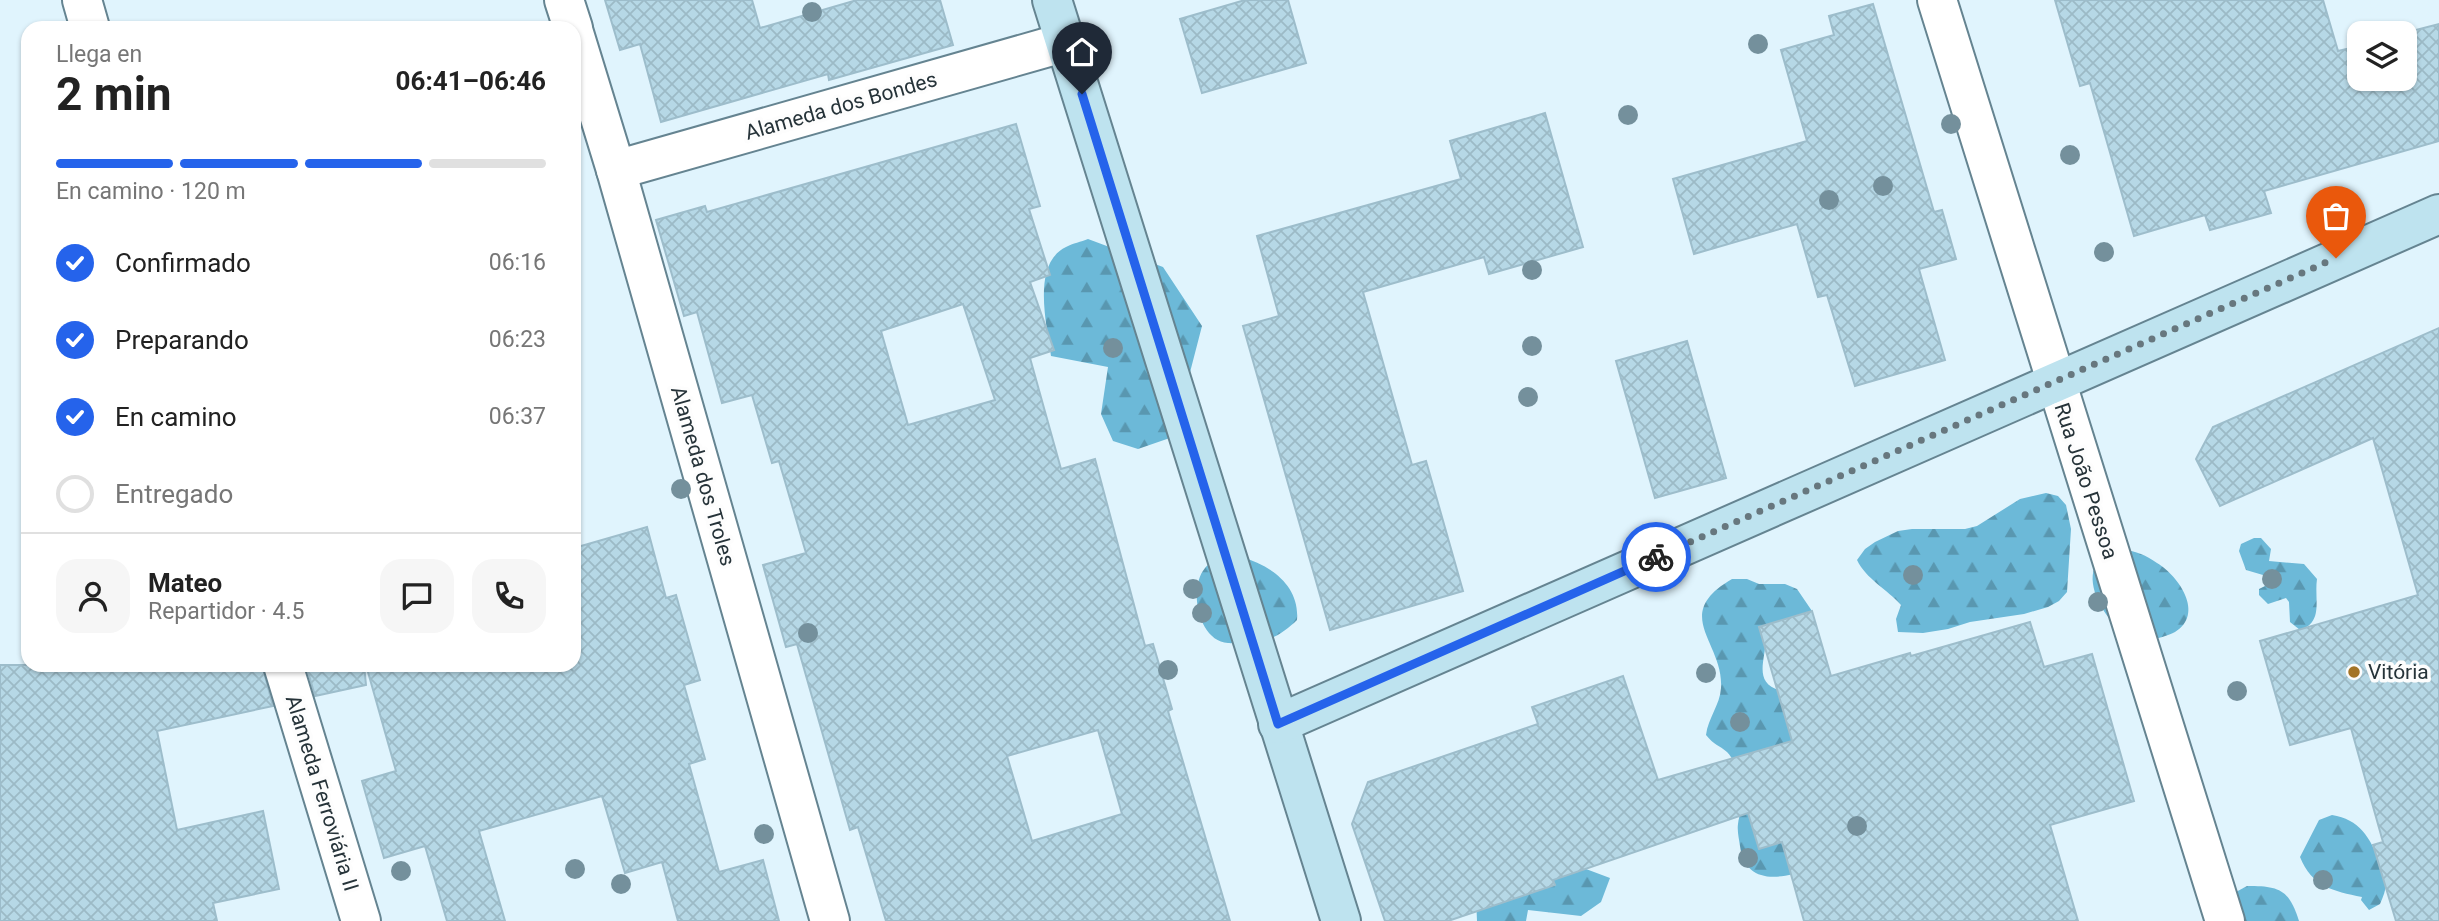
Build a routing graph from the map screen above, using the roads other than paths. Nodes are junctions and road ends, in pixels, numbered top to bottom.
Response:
1 (82, 0) edge
2 (564, 0) edge
3 (1052, 0) edge
4 (1937, 0) edge
5 (88, 21) edge
6 (570, 21) edge
7 (1066, 41) junction
8 (581, 56) edge
9 (616, 170) junction
10 (2439, 214) edge
11 (2054, 382) junction
12 (285, 672) edge
13 (1278, 724) junction
14 (360, 921) edge
15 (830, 921) edge
16 (1340, 921) edge
17 (2225, 921) edge

1 - 5 street
2 - 6 street, Alameda dos Troles
3 - 7 main road
4 - 11 street, Rua João Pessoa
7 - 9 street, Alameda dos Bondes
7 - 13 main road
8 - 9 street, Alameda dos Troles
9 - 15 street, Alameda dos Troles
10 - 11 main road
11 - 13 main road
11 - 17 street, Rua João Pessoa
12 - 14 street, Alameda Ferroviária II
13 - 16 main road

